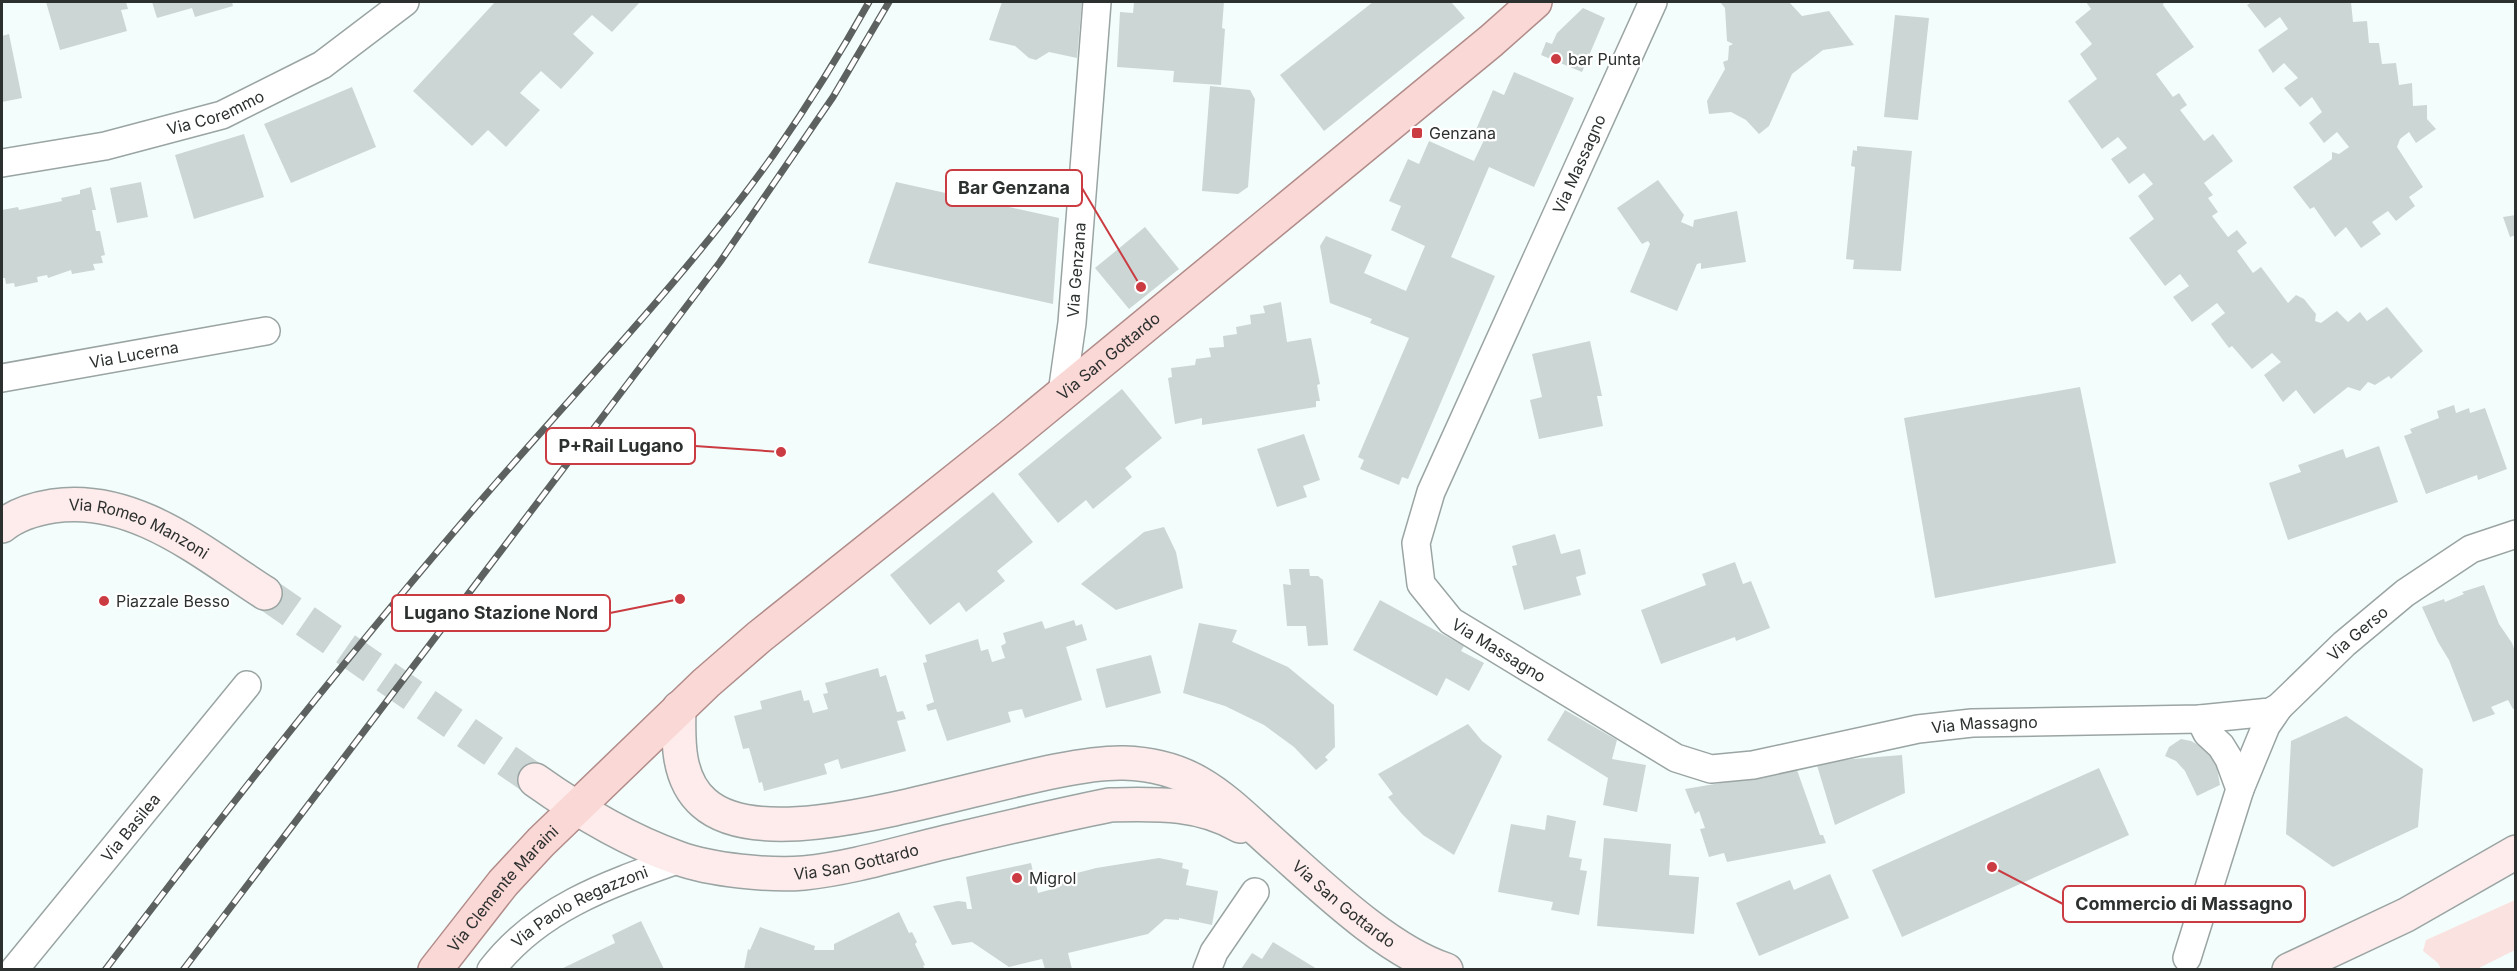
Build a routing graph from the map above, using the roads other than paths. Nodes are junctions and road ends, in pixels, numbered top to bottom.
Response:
1 (405, 2) edge
2 (1097, 2) edge
3 (1535, 2) edge
4 (1653, 2) edge
5 (2, 163) edge
6 (266, 331) dead end
7 (2, 378) edge
8 (1062, 393) junction
9 (2, 526) edge
10 (2516, 534) edge
11 (266, 593) tunnel mouth
12 (247, 685) dead end
13 (2279, 707) junction
14 (679, 708) junction
15 (2200, 719) junction
16 (536, 780) tunnel mouth
17 (2240, 789) junction
18 (575, 809) junction
19 (1278, 848) junction
20 (2516, 852) edge
21 (680, 859) junction
22 (2516, 876) edge
23 (1255, 892) dead end
24 (2436, 897) junction
25 (2187, 958) dead end
26 (14, 969) edge
27 (435, 969) edge
28 (491, 969) edge
29 (1208, 969) edge
30 (1446, 969) edge
31 (2289, 969) edge

1 - 5 street, Via Coremmo
2 - 8 street, Via Genzana
3 - 8 main road, Via San Gottardo
4 - 15 street, Via Massagno
6 - 7 street, Via Lucerna
8 - 14 main road, Via San Gottardo
9 - 11 main road, Via Romeo Manzoni
10 - 13 street, Via Gerso
12 - 26 street, Via Basilea
13 - 15 street, Via Gerso
13 - 17 street
14 - 18 main road, Via San Gottardo
14 - 19 main road, Via San Gottardo
15 - 17 street
16 - 18 main road
17 - 25 street
18 - 21 main road, Via San Gottardo
18 - 27 main road, Via Clemente Maraini
19 - 21 main road, Via San Gottardo
19 - 30 main road, Via San Gottardo
20 - 24 main road
21 - 28 street, Via Paolo Regazzoni
22 - 24 main road
23 - 29 street
24 - 31 main road

